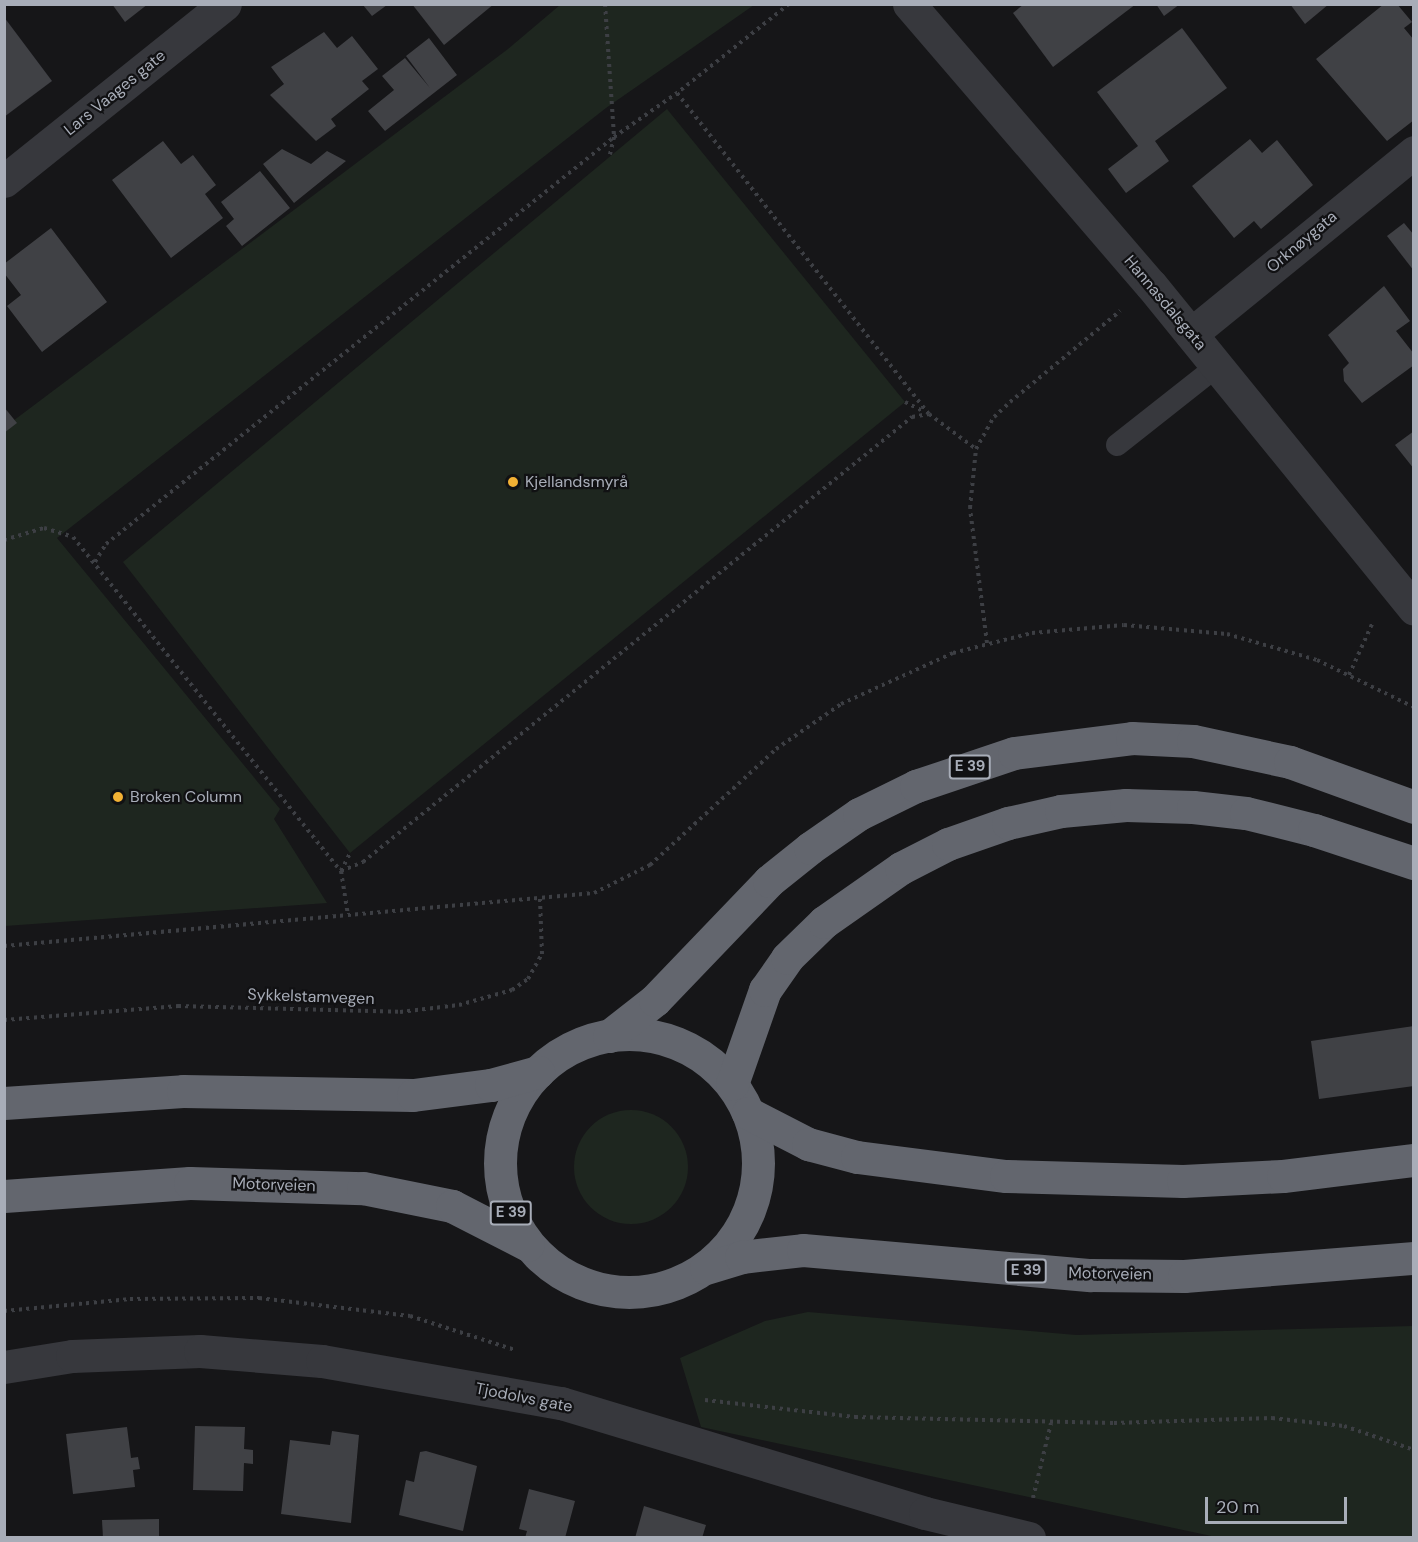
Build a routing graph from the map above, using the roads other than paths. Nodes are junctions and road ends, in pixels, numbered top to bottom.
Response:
1 (225, 4) edge
2 (909, 4) edge
3 (1413, 152) edge
4 (4, 181) edge
5 (1191, 334) junction
6 (1217, 366) junction
7 (1117, 445) dead end
8 (1413, 609) edge
9 (1413, 807) edge
10 (1413, 863) edge
11 (609, 1036) junction
12 (538, 1072) junction
13 (732, 1084) junction
14 (4, 1104) edge
15 (748, 1113) junction
16 (1413, 1160) edge
17 (4, 1196) edge
18 (531, 1247) junction
19 (1413, 1258) edge
20 (701, 1270) junction
21 (4, 1367) edge
22 (1030, 1522) edge

1 - 4 street, Lars Vaages gate
2 - 5 street, Hannasdalsgata
3 - 5 street, Orknøygata
5 - 6 street, Hannasdalsgata
6 - 7 lane
6 - 8 street, Hannasdalsgata
9 - 11 highway, E 39
10 - 13 highway
11 - 12 highway, E 39
11 - 13 highway, E 39
12 - 14 highway, E 39
12 - 18 highway, E 39
13 - 15 highway, E 39
15 - 16 highway
15 - 20 highway, E 39
17 - 18 highway, Motorveien / E 39
18 - 20 highway, E 39
19 - 20 highway, Motorveien / E 39
21 - 22 street, Tjodolvs gate

